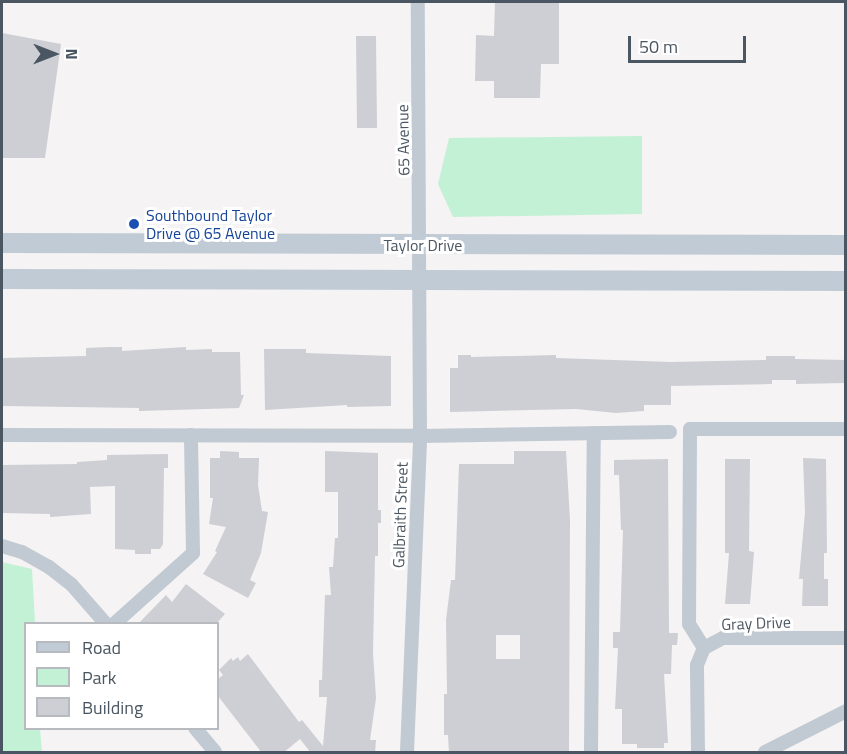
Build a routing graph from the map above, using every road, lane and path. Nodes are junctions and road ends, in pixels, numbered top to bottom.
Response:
1 (418, 2) edge
2 (2, 243) edge
3 (421, 245) junction
4 (846, 245) edge
5 (2, 279) edge
6 (420, 279) junction
7 (846, 281) edge
8 (846, 429) edge
9 (670, 432) dead end
10 (594, 433) junction
11 (2, 435) edge
12 (191, 435) junction
13 (420, 436) junction
14 (2, 546) edge
15 (104, 622) edge
16 (116, 622) edge
17 (846, 638) edge
18 (704, 648) junction
19 (846, 711) edge
20 (196, 730) edge
21 (215, 753) edge
22 (407, 753) edge
23 (591, 753) edge
24 (698, 753) edge
25 (765, 753) edge

1 - 3 street, 65 Avenue
2 - 3 main road, Taylor Drive
3 - 4 main road, Taylor Drive
3 - 6 street, 65 Avenue
5 - 6 main road, Taylor Drive
6 - 7 main road, Taylor Drive
6 - 13 street, Galbraith Street
8 - 18 street
9 - 10 street
10 - 13 street
10 - 23 street
11 - 12 street
12 - 13 street
12 - 16 street
13 - 22 street, Galbraith Street
14 - 15 street
17 - 18 street, Gray Drive
18 - 24 street, Gray Drive
19 - 25 street
20 - 21 street

